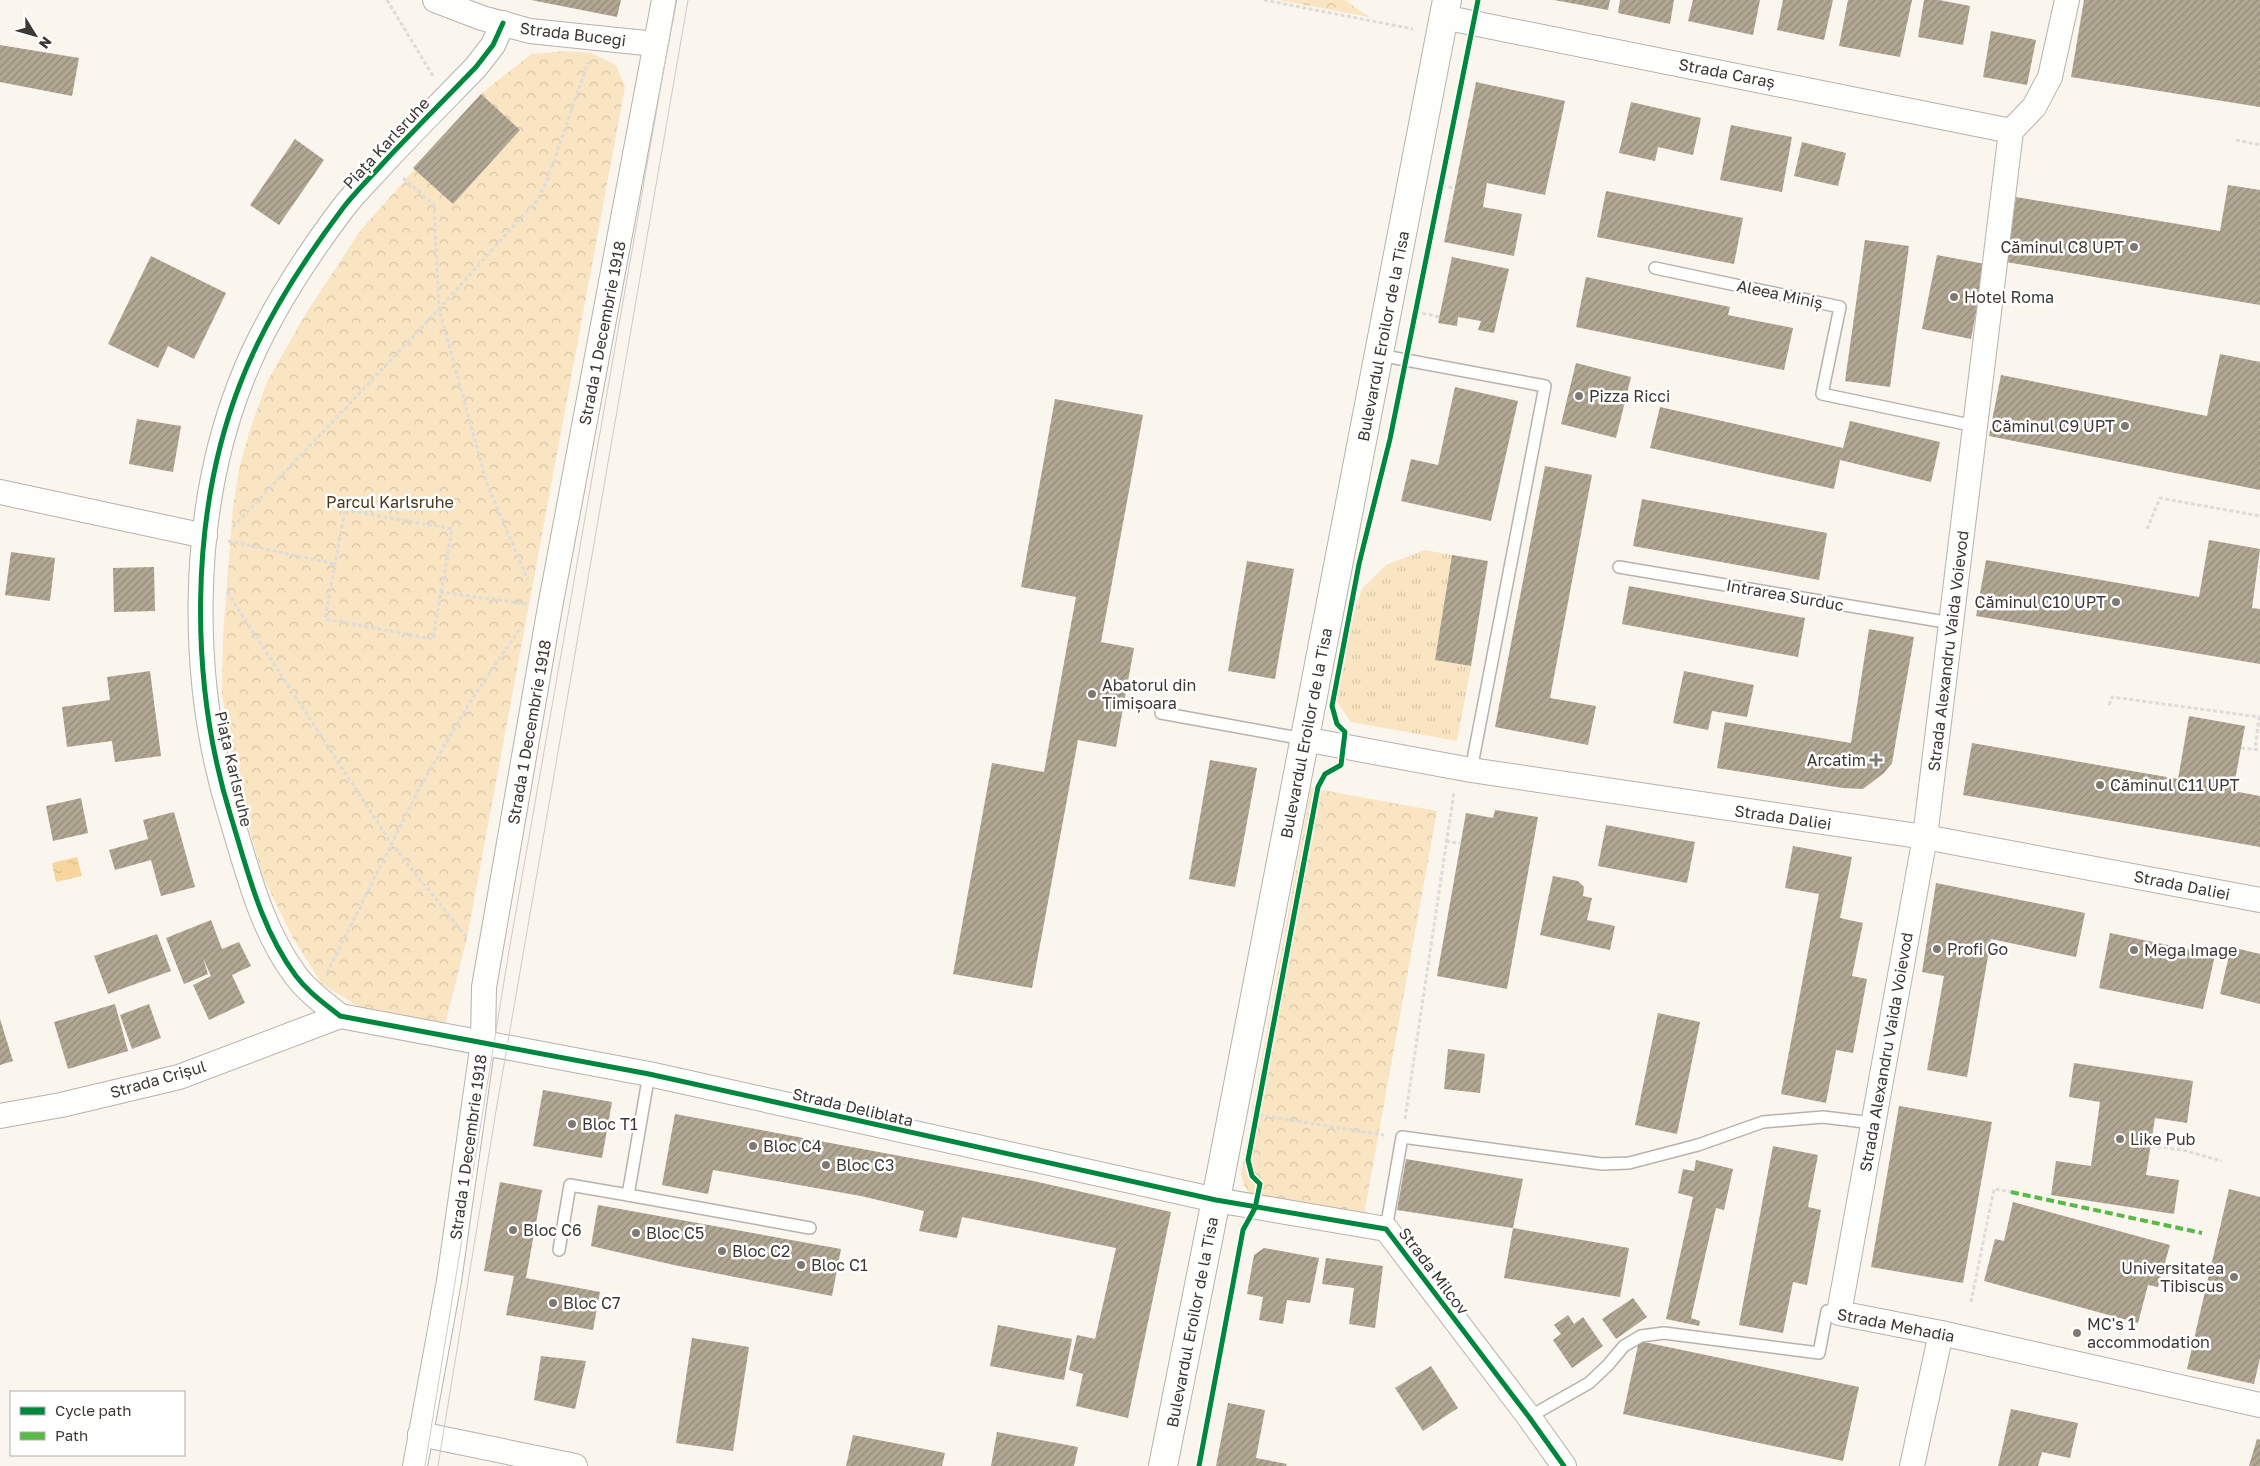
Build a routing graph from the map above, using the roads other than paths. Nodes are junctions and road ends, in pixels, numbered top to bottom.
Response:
1 (435, 0) edge
2 (664, 0) edge
3 (2067, 0) edge
4 (1443, 17) edge
5 (503, 24) junction
6 (655, 44) junction
7 (2011, 131) junction
8 (1655, 268) dead end
9 (1378, 354) junction
10 (1975, 426) junction
11 (0, 492) edge
12 (213, 537) junction
13 (1619, 567) dead end
14 (1951, 623) junction
15 (1160, 713) dead end
16 (1304, 739) junction
17 (1463, 777) junction
18 (1925, 837) junction
19 (2260, 900) edge
20 (340, 1016) junction
21 (483, 1042) junction
22 (649, 1074) junction
23 (0, 1116) edge
24 (1873, 1123) junction
25 (628, 1195) junction
26 (1216, 1200) junction
27 (810, 1228) dead end
28 (1386, 1229) junction
29 (559, 1250) dead end
30 (1839, 1313) junction
31 (1941, 1333) junction
32 (2260, 1405) edge
33 (1529, 1416) junction
34 (420, 1434) junction
35 (415, 1466) edge
36 (575, 1466) edge
37 (1163, 1466) edge
38 (1564, 1466) edge
39 (1912, 1466) edge

1 - 5 street, Strada Bucegi
2 - 6 street, Strada 1 Decembrie 1918
3 - 7 street
4 - 7 street, Strada Caraș
4 - 9 street, Bulevardul Eroilor de la Tisa
5 - 6 street, Strada Bucegi
5 - 12 street, Piața Karlsruhe
6 - 21 street, Strada 1 Decembrie 1918
7 - 10 street, Strada Alexandru Vaida Voievod
8 - 10 lane, Aleea Miniș
9 - 16 street, Bulevardul Eroilor de la Tisa
9 - 17 lane
10 - 14 street, Strada Alexandru Vaida Voievod
11 - 12 street
12 - 20 street, Piața Karlsruhe
13 - 14 lane, Intrarea Surduc
14 - 18 street, Strada Alexandru Vaida Voievod
15 - 16 lane
16 - 17 street, Strada Daliei
16 - 26 street, Bulevardul Eroilor de la Tisa
17 - 18 street, Strada Daliei
18 - 19 street, Strada Daliei
18 - 24 street, Strada Alexandru Vaida Voievod
20 - 21 street, Piața Karlsruhe
20 - 23 street, Strada Crișul
21 - 22 street, Strada Deliblata
21 - 34 street, Strada 1 Decembrie 1918
22 - 25 lane
22 - 26 street, Strada Deliblata
24 - 28 lane
24 - 30 street, Strada Alexandru Vaida Voievod
25 - 27 lane
25 - 29 lane
26 - 28 street, Strada Milcov
26 - 37 street, Bulevardul Eroilor de la Tisa
28 - 33 street, Strada Milcov
30 - 31 street, Strada Mehadia
30 - 33 lane, Strada Mehadia
31 - 32 street, Strada Mehadia
31 - 39 street
33 - 38 street, Strada Milcov
34 - 35 street, Strada 1 Decembrie 1918
34 - 36 street

